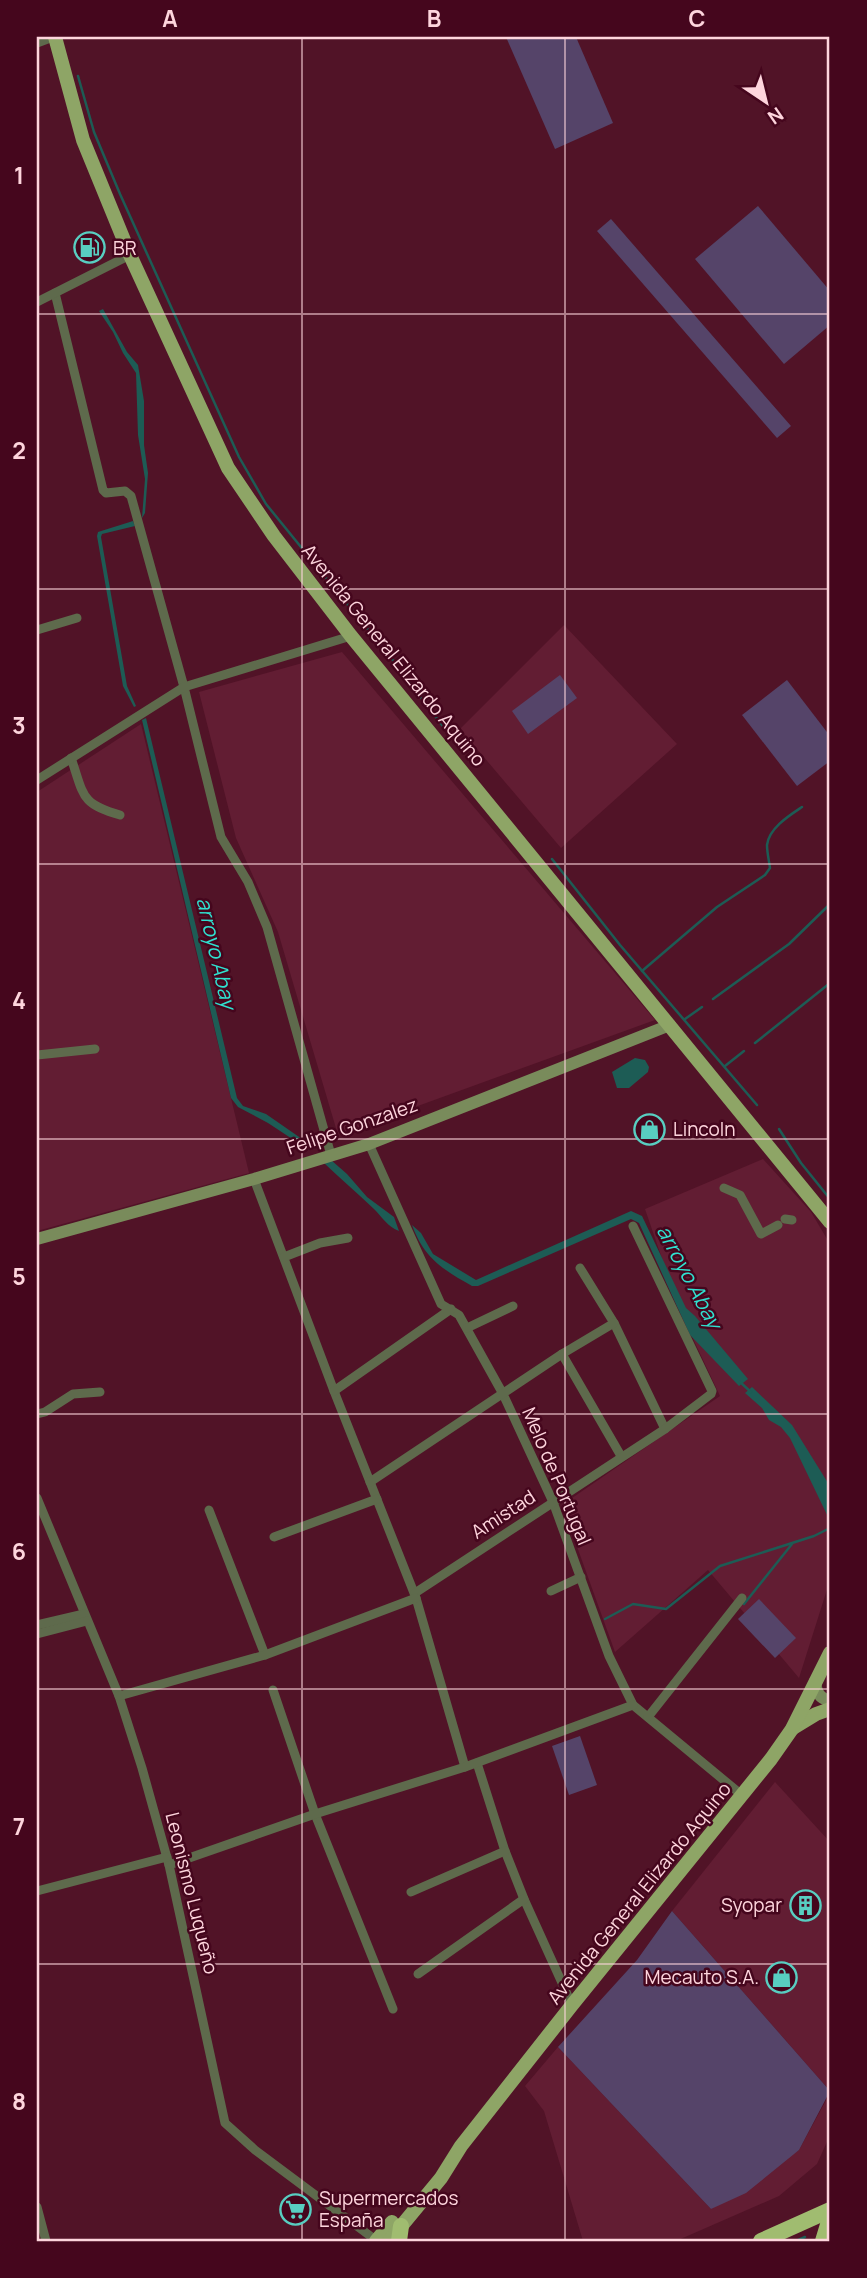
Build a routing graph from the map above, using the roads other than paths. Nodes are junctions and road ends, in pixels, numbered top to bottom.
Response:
1 (54, 37) edge
2 (37, 43) edge
3 (130, 255) junction
4 (55, 293) junction
5 (37, 302) edge
6 (77, 618) dead end
7 (37, 630) edge
8 (351, 636) junction
9 (184, 687) junction
10 (71, 758) junction
11 (37, 780) edge
12 (120, 815) dead end
13 (670, 1024) junction
14 (95, 1049) dead end
15 (37, 1055) edge
16 (369, 1143) junction
17 (331, 1155) junction
18 (254, 1179) junction
19 (724, 1188) dead end
20 (830, 1222) edge
21 (781, 1224) dead end
22 (633, 1226) dead end
23 (348, 1238) dead end
24 (37, 1239) edge
25 (284, 1258) junction
26 (580, 1268) dead end
27 (513, 1306) dead end
28 (451, 1309) junction
29 (614, 1323) junction
30 (467, 1328) junction
31 (562, 1354) junction
32 (334, 1391) junction
33 (100, 1392) dead end
34 (503, 1394) junction
35 (37, 1414) edge
36 (665, 1429) junction
37 (621, 1456) junction
38 (370, 1482) junction
39 (37, 1498) edge
40 (377, 1499) junction
41 (553, 1502) junction
42 (209, 1510) dead end
43 (274, 1537) dead end
44 (580, 1577) junction
45 (551, 1591) dead end
46 (415, 1595) junction
47 (742, 1598) dead end
48 (85, 1618) junction
49 (37, 1626) edge
50 (37, 1634) edge
51 (830, 1653) edge
52 (265, 1655) junction
53 (830, 1688) edge
54 (813, 1689) junction
55 (273, 1690) dead end
56 (119, 1696) junction
57 (830, 1701) edge
58 (633, 1705) junction
59 (830, 1709) edge
60 (648, 1717) junction
61 (792, 1729) junction
62 (477, 1763) junction
63 (466, 1767) junction
64 (743, 1797) junction
65 (315, 1814) junction
66 (505, 1851) junction
67 (168, 1861) junction
68 (37, 1891) edge
69 (411, 1892) dead end
70 (524, 1899) junction
71 (418, 1973) dead end
72 (572, 2006) junction
73 (393, 2008) dead end
74 (461, 2146) junction
75 (37, 2207) edge
76 (830, 2210) edge
77 (822, 2218) edge
78 (400, 2234) edge
79 (42, 2236) edge
80 (377, 2241) edge
81 (389, 2241) edge
82 (761, 2241) edge
83 (823, 2241) edge

1 - 2 street
1 - 3 main road, Avenida General Elizardo Aquino
3 - 4 street
3 - 8 main road, Avenida General Elizardo Aquino
4 - 5 street
4 - 9 street
6 - 7 street
8 - 9 street
8 - 13 main road, Avenida General Elizardo Aquino
9 - 10 street
9 - 17 street
10 - 11 street
10 - 12 street
13 - 16 street, Felipe Gonzalez
13 - 20 main road, Avenida General Elizardo Aquino
14 - 15 street
16 - 17 street, Felipe Gonzalez
16 - 28 street, Melo de Portugal
17 - 18 street, Felipe Gonzalez
18 - 24 street, Felipe Gonzalez
18 - 25 street
19 - 21 street
22 - 36 street, Amistad
23 - 25 street
25 - 32 street
26 - 29 street
27 - 30 street
28 - 30 street, Melo de Portugal
28 - 32 street
29 - 31 street
29 - 36 street
30 - 34 street, Melo de Portugal
31 - 34 street
31 - 37 street
32 - 38 street
33 - 35 street
34 - 38 street
34 - 41 street, Melo de Portugal
36 - 37 street, Amistad
37 - 41 street, Amistad
38 - 40 street
39 - 48 street, Leonismo Luqueño
40 - 43 street
40 - 46 street
41 - 44 street, Melo de Portugal
41 - 46 street, Amistad
42 - 52 street
44 - 45 street
44 - 58 street, Melo de Portugal
46 - 52 street, Amistad
46 - 63 street
47 - 60 street
48 - 49 street
48 - 50 street
48 - 56 street, Leonismo Luqueño
51 - 54 main road, Avenida General Elizardo Aquino
52 - 56 street, Amistad
53 - 54 street
54 - 57 street
54 - 61 main road, Avenida General Elizardo Aquino
55 - 65 street
56 - 67 street, Leonismo Luqueño
58 - 60 street, Melo de Portugal
58 - 62 street
59 - 61 main road
60 - 64 street, Melo de Portugal
61 - 64 main road, Avenida General Elizardo Aquino
62 - 63 street
62 - 66 street
63 - 65 street
64 - 72 main road, Avenida General Elizardo Aquino
65 - 67 street
65 - 73 street
66 - 69 street
66 - 70 street
67 - 68 street
67 - 80 street, Leonismo Luqueño
70 - 71 street
70 - 72 street
72 - 74 main road, Avenida General Elizardo Aquino
74 - 78 main road, Avenida General Elizardo Aquino
74 - 80 main road, Avenida General Elizardo Aquino
75 - 79 street
76 - 77 highway
77 - 82 highway
77 - 83 highway
78 - 81 main road, Avenida General Elizardo Aquino

